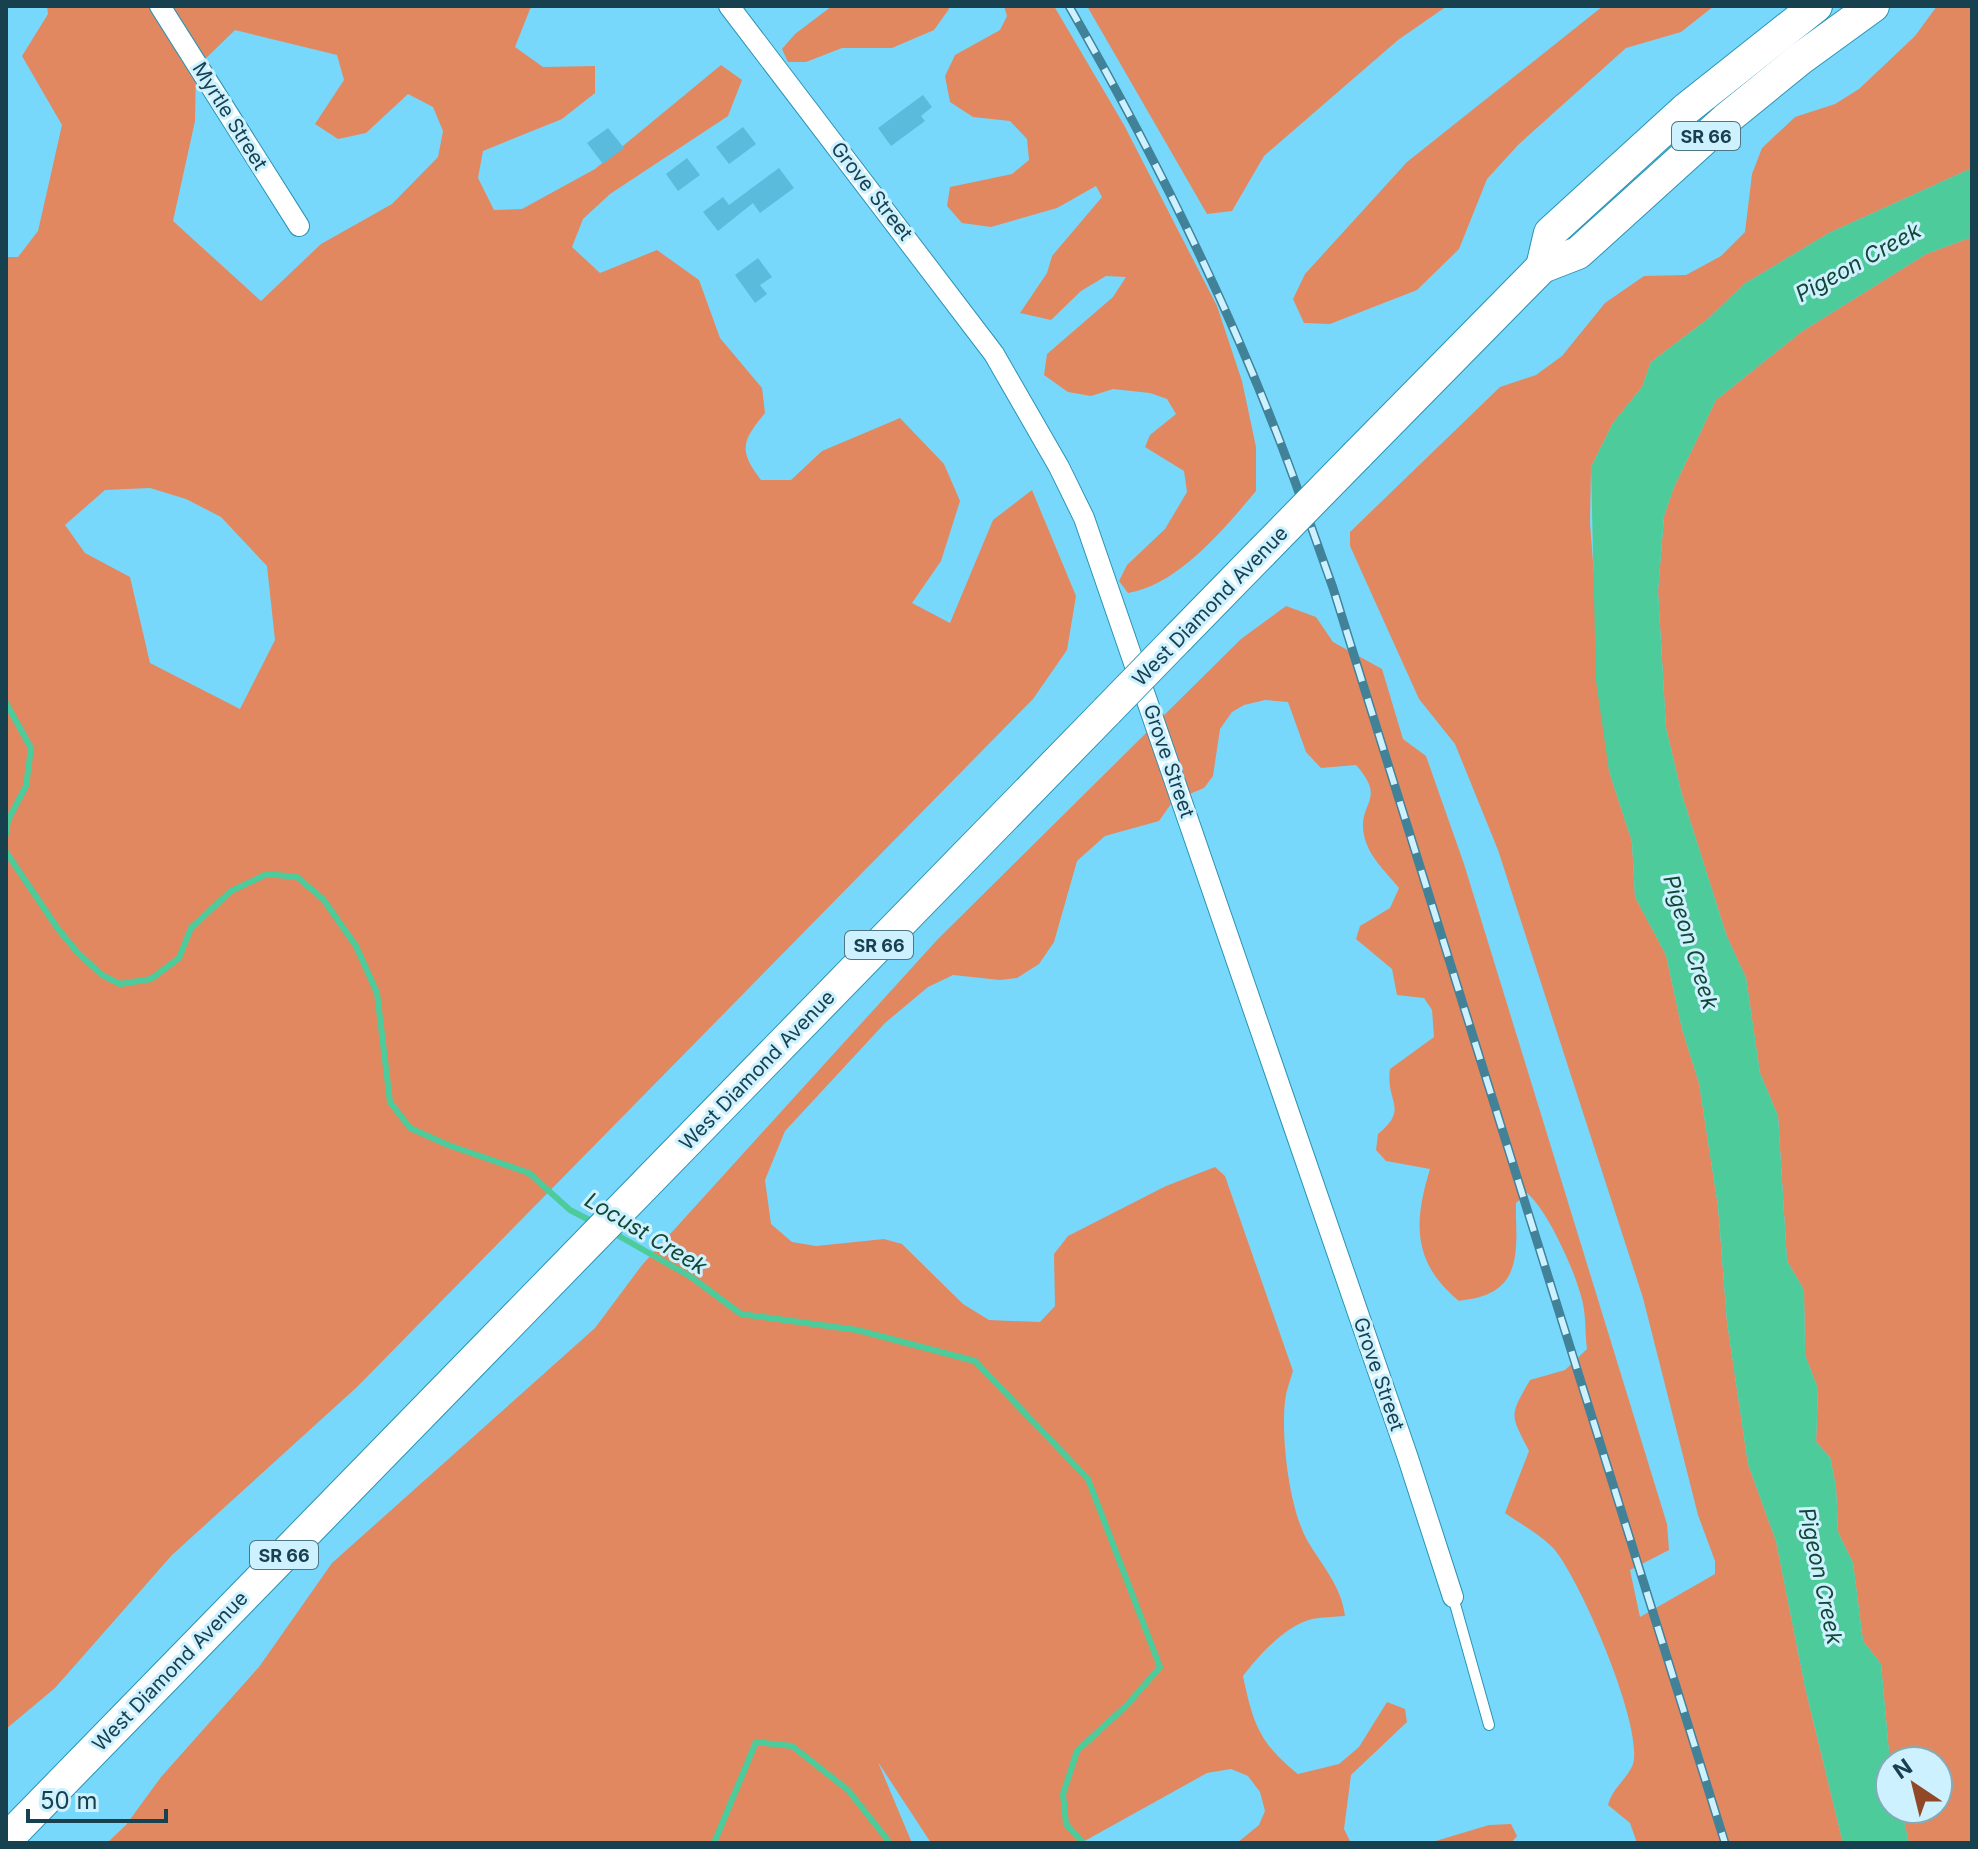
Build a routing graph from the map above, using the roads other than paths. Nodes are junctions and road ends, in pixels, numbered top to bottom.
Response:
1 (160, 6) edge
2 (729, 6) edge
3 (1816, 6) edge
4 (1873, 6) edge
5 (299, 226) dead end
6 (1542, 267) junction
7 (1453, 1597) joint
8 (1489, 1725) dead end
9 (6, 1840) edge

1 - 5 street, Myrtle Street
2 - 7 street, Grove Street
3 - 6 main road, West Diamond Avenue / SR 66
4 - 6 main road, West Diamond Avenue / SR 66
6 - 9 main road, West Diamond Avenue / SR 66, bridge
7 - 8 lane

